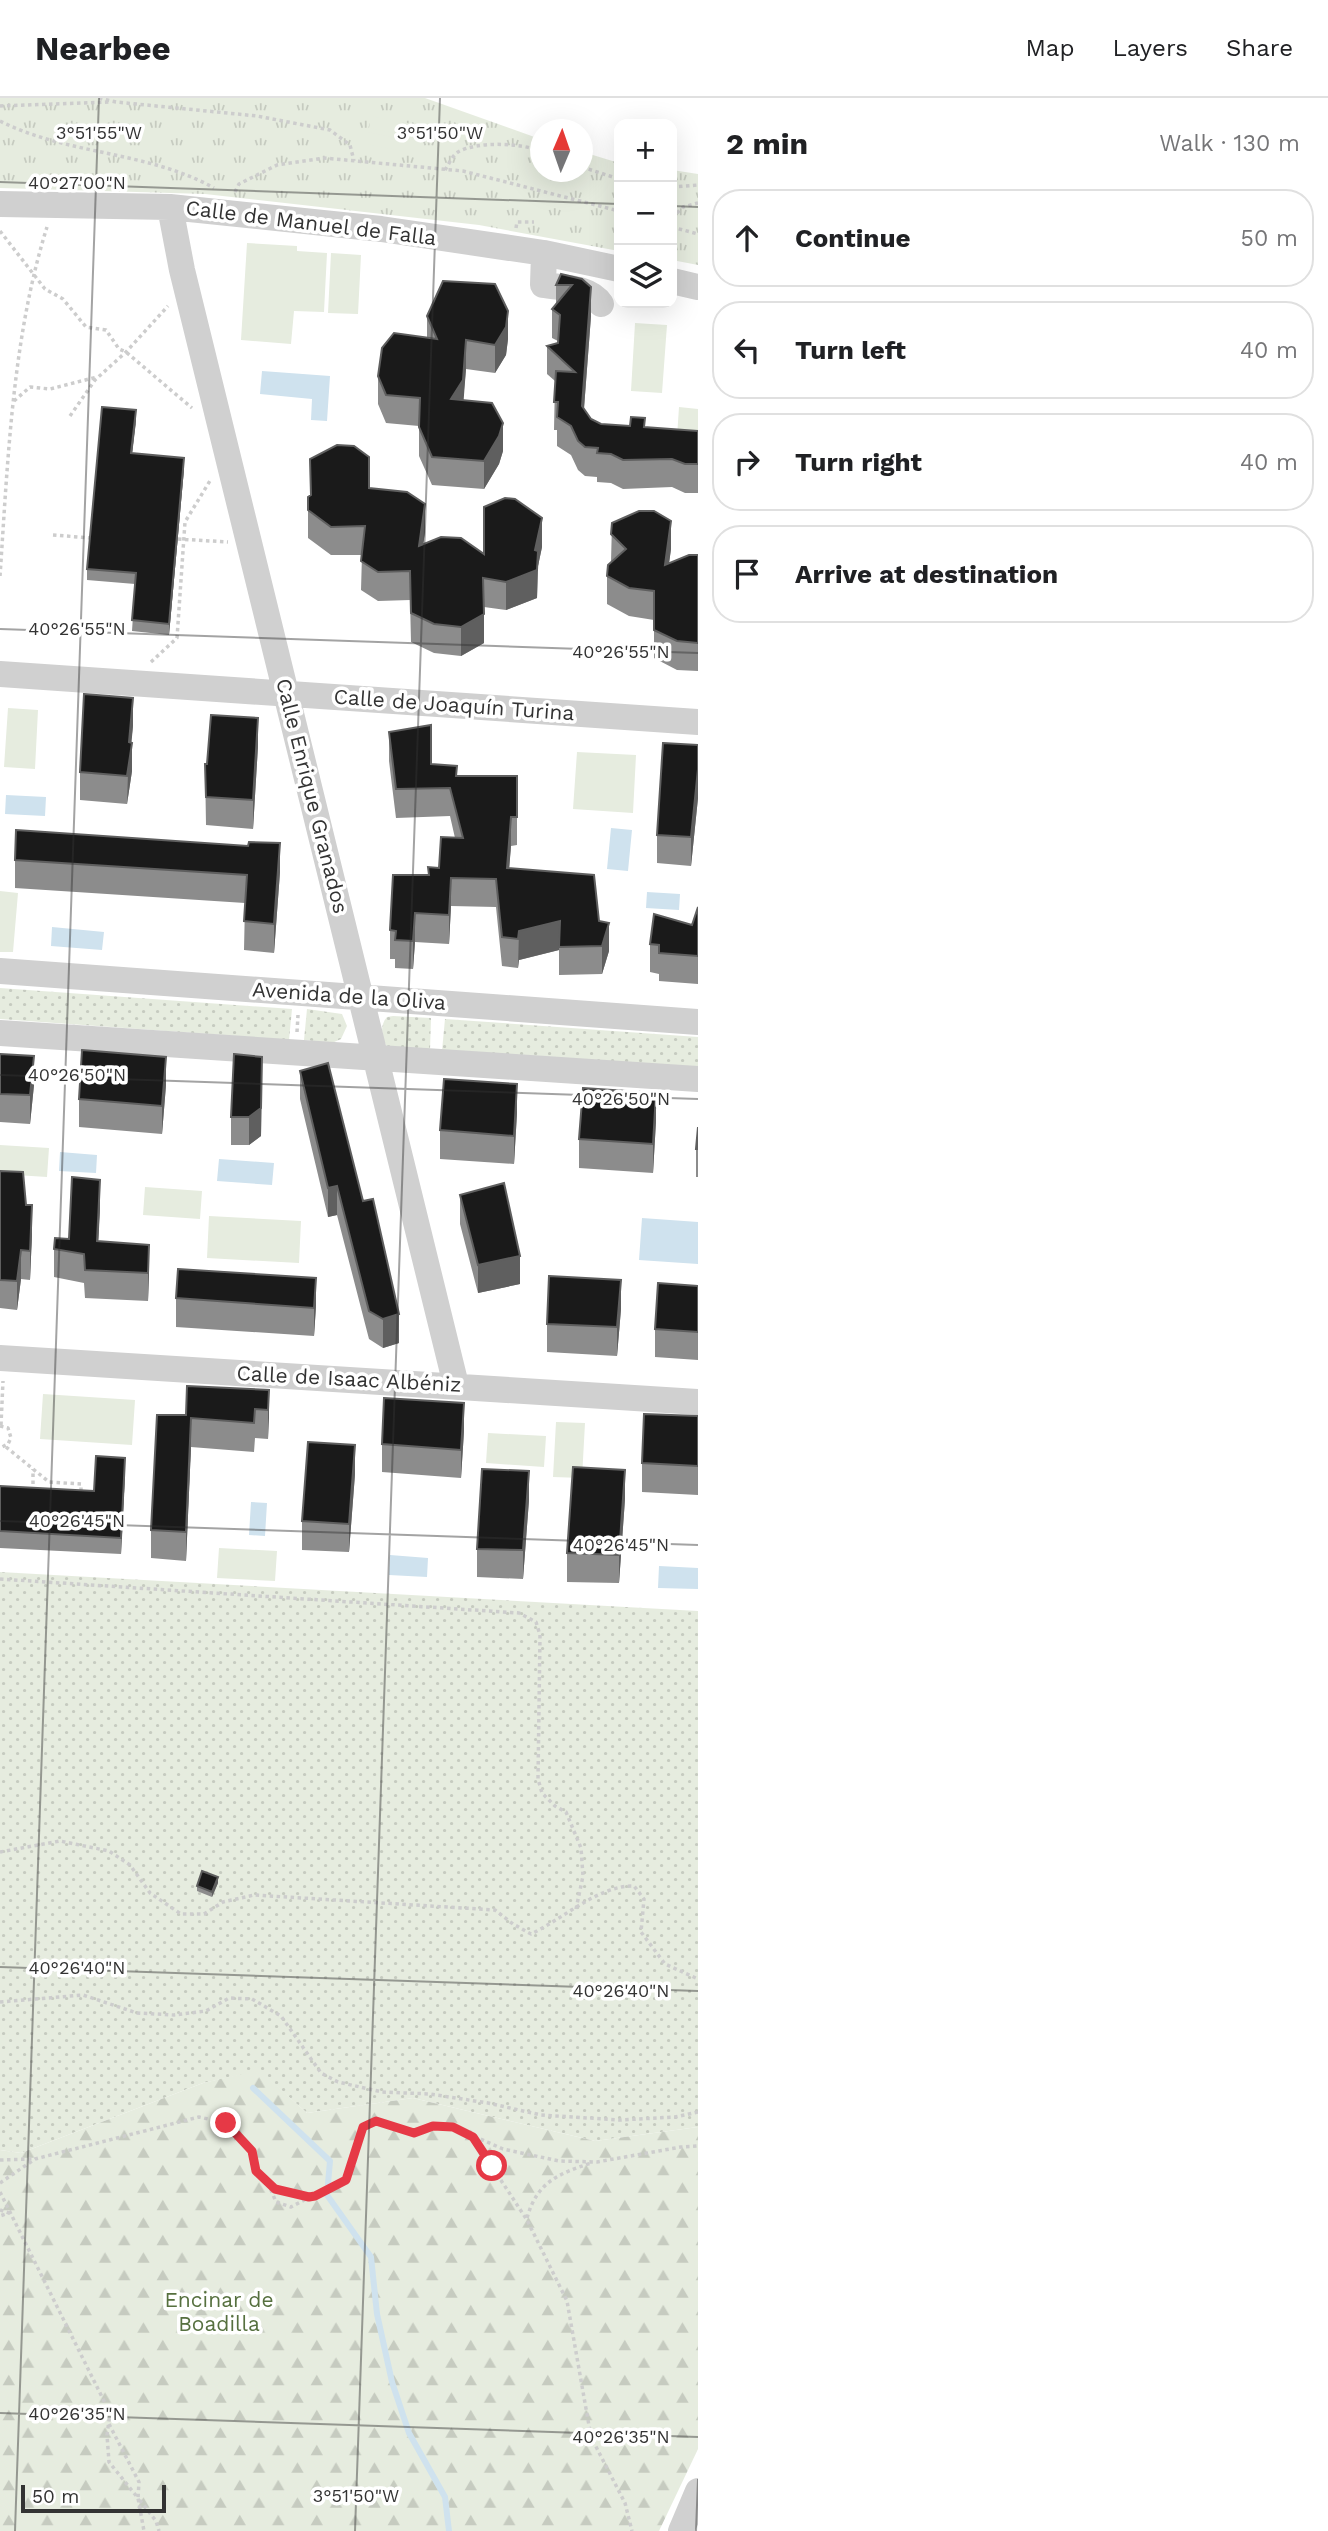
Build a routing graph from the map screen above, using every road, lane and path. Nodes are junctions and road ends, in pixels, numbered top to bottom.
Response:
1 (99, 98) edge
2 (116, 102) junction
3 (0, 106) edge
4 (0, 121) edge
5 (530, 147) edge
6 (354, 161) junction
7 (445, 170) junction
8 (593, 170) edge
9 (614, 177) edge
10 (698, 185) edge
11 (677, 187) edge
12 (698, 203) edge
13 (0, 204) edge
14 (54, 205) junction
15 (228, 205) junction
16 (170, 207) junction
17 (614, 210) edge
18 (677, 213) edge
19 (677, 229) edge
20 (0, 231) edge
21 (697, 235) edge
22 (544, 253) junction
23 (614, 268) edge
24 (32, 274) junction
25 (677, 282) edge
26 (186, 287) junction
27 (698, 287) edge
28 (601, 304) dead end
29 (126, 352) junction
30 (99, 376) junction
31 (14, 401) junction
32 (193, 410) dead end
33 (70, 416) dead end
34 (227, 453) junction
35 (53, 535) dead end
36 (91, 538) edge
37 (178, 539) edge
38 (184, 540) junction
39 (249, 543) junction
40 (0, 576) edge
41 (147, 666) dead end
42 (0, 674) edge
43 (286, 693) junction
44 (698, 722) edge
45 (0, 971) edge
46 (300, 992) junction
47 (360, 996) junction
48 (698, 1022) edge
49 (0, 1033) edge
50 (296, 1051) junction
51 (374, 1057) junction
52 (698, 1079) edge
53 (2, 1369) edge
54 (456, 1385) junction
55 (698, 1402) edge
56 (1, 1426) edge
57 (6, 1447) junction
58 (0, 1448) edge
59 (33, 1469) junction
60 (33, 1500) edge
61 (80, 1502) edge
62 (0, 1579) edge
63 (0, 1852) edge
64 (576, 1909) junction
65 (698, 1979) edge
66 (0, 2002) edge
67 (698, 2112) edge
68 (473, 2137) junction
69 (698, 2146) edge
70 (35, 2159) junction
71 (0, 2160) edge
72 (597, 2162) junction
73 (267, 2181) junction
74 (0, 2183) edge
75 (0, 2192) edge
76 (309, 2197) junction
77 (0, 2210) edge
78 (9, 2213) junction
79 (0, 2216) edge
80 (527, 2220) junction
81 (108, 2424) junction
82 (698, 2491) edge
83 (138, 2498) junction
84 (633, 2530) edge
85 (144, 2531) edge
86 (159, 2531) edge
87 (681, 2531) edge

1 - 2 path
2 - 3 path
2 - 6 path
4 - 15 path
5 - 7 path
6 - 7 path
6 - 15 path
7 - 17 path
8 - 9 path
10 - 11 path
12 - 18 path
13 - 14 street, Calle de Manuel de Falla
14 - 16 street, Calle de Manuel de Falla
14 - 24 path
15 - 16 street, Calle de Manuel de Falla
15 - 22 street, Calle de Manuel de Falla
16 - 26 street, Calle Enrique Granados
19 - 21 path
20 - 24 path
22 - 23 street, Calle de Manuel de Falla
22 - 28 street
24 - 29 path
24 - 31 path
25 - 27 street
26 - 29 path
26 - 34 street, Calle Enrique Granados
29 - 30 path
29 - 32 path
30 - 31 path
30 - 33 path
31 - 40 path
34 - 38 path
34 - 39 street, Calle Enrique Granados
35 - 36 path
37 - 38 path
38 - 39 path
38 - 41 path
39 - 43 street, Calle Enrique Granados
42 - 43 street, Calle de Joaquín Turina
43 - 44 street, Calle de Joaquín Turina
43 - 47 street, Calle Enrique Granados
45 - 46 street, Avenida de la Oliva
46 - 47 street, Avenida de la Oliva
46 - 50 path
47 - 48 street, Avenida de la Oliva
47 - 51 street, Calle Enrique Granados
49 - 50 street
50 - 51 street
51 - 52 street
51 - 54 street, Calle Enrique Granados
53 - 54 street, Calle de Isaac Albéniz
53 - 56 path
54 - 55 street, Calle de Isaac Albéniz
56 - 57 path
57 - 58 path
57 - 59 path
59 - 60 path
59 - 61 path
62 - 64 path
63 - 64 path
64 - 65 path
66 - 67 path
68 - 72 path
68 - 76 path
68 - 80 path
69 - 72 path
70 - 71 path
70 - 73 path
70 - 74 path
72 - 80 path
73 - 76 path
73 - 76 path
75 - 78 path
77 - 78 path
78 - 79 path
78 - 81 path
80 - 84 path
81 - 83 path
81 - 83 path
82 - 87 street
83 - 85 path
83 - 86 path

